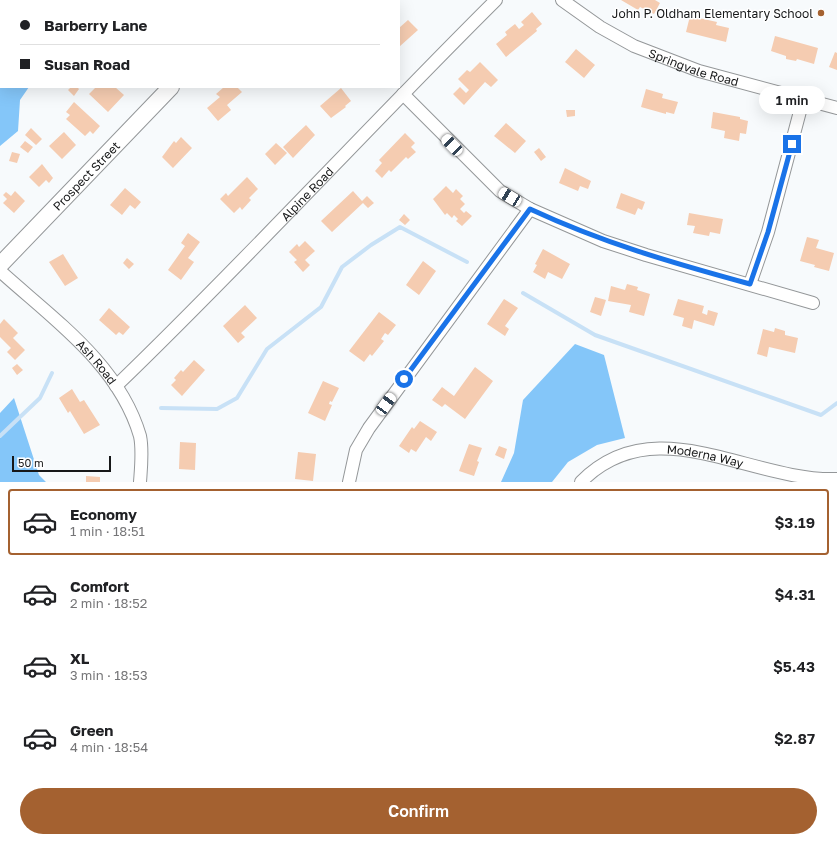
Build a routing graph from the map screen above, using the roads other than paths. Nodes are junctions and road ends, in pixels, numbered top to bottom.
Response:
1 (496, 0) edge
2 (562, 0) edge
3 (170, 88) edge
4 (403, 94) junction
5 (803, 100) junction
6 (837, 108) edge
7 (530, 209) junction
8 (0, 265) edge
9 (0, 271) edge
10 (750, 284) junction
11 (813, 303) dead end
12 (116, 386) junction
13 (837, 479) edge
14 (140, 482) edge
15 (349, 482) edge
16 (581, 482) edge

1 - 4 street, Alpine Road
2 - 5 street, Springvale Road
3 - 8 street, Prospect Street
4 - 7 street
4 - 12 street, Alpine Road
5 - 6 street, Springvale Road
5 - 10 street
7 - 10 street
7 - 15 street
9 - 12 street, Ash Road
10 - 11 street
12 - 14 street, Ash Road
13 - 16 street, Moderna Way

